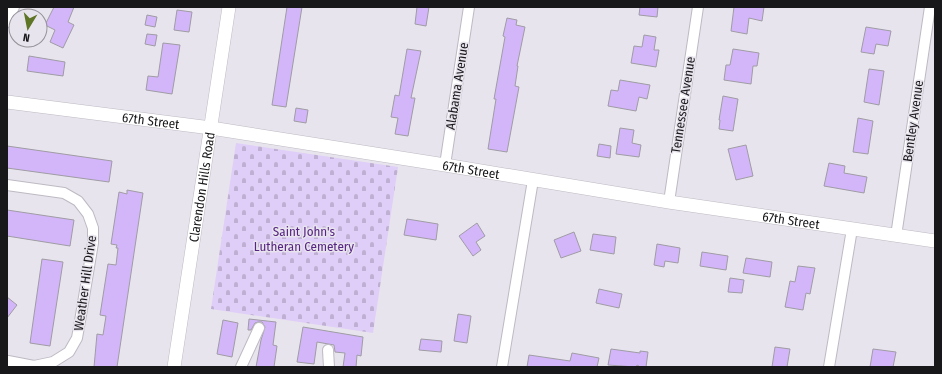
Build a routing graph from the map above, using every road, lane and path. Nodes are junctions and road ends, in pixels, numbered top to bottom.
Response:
1 (14, 7) edge
2 (229, 7) edge
3 (469, 7) edge
4 (698, 7) edge
5 (930, 7) edge
6 (7, 22) edge
7 (7, 102) edge
8 (211, 128) junction
9 (445, 165) junction
10 (533, 180) junction
11 (7, 185) edge
12 (669, 202) junction
13 (852, 230) junction
14 (896, 236) junction
15 (935, 241) edge
16 (259, 328) dead end
17 (328, 350) dead end
18 (7, 363) edge
19 (176, 367) edge
20 (241, 367) edge
21 (329, 367) edge
22 (502, 367) edge
23 (829, 367) edge

1 - 6 street
2 - 8 street, Clarendon Hills Road
3 - 9 street, Alabama Avenue
4 - 12 street, Tennessee Avenue
5 - 14 street, Bentley Avenue
7 - 8 street, 67th Street
8 - 9 street, 67th Street
8 - 19 street, Clarendon Hills Road
9 - 10 street, 67th Street
10 - 12 street, 67th Street
10 - 22 street
11 - 18 street, Weather Hill Drive
12 - 13 street, 67th Street
13 - 14 street, 67th Street
13 - 23 street
14 - 15 street, 67th Street
16 - 20 street
17 - 21 street

